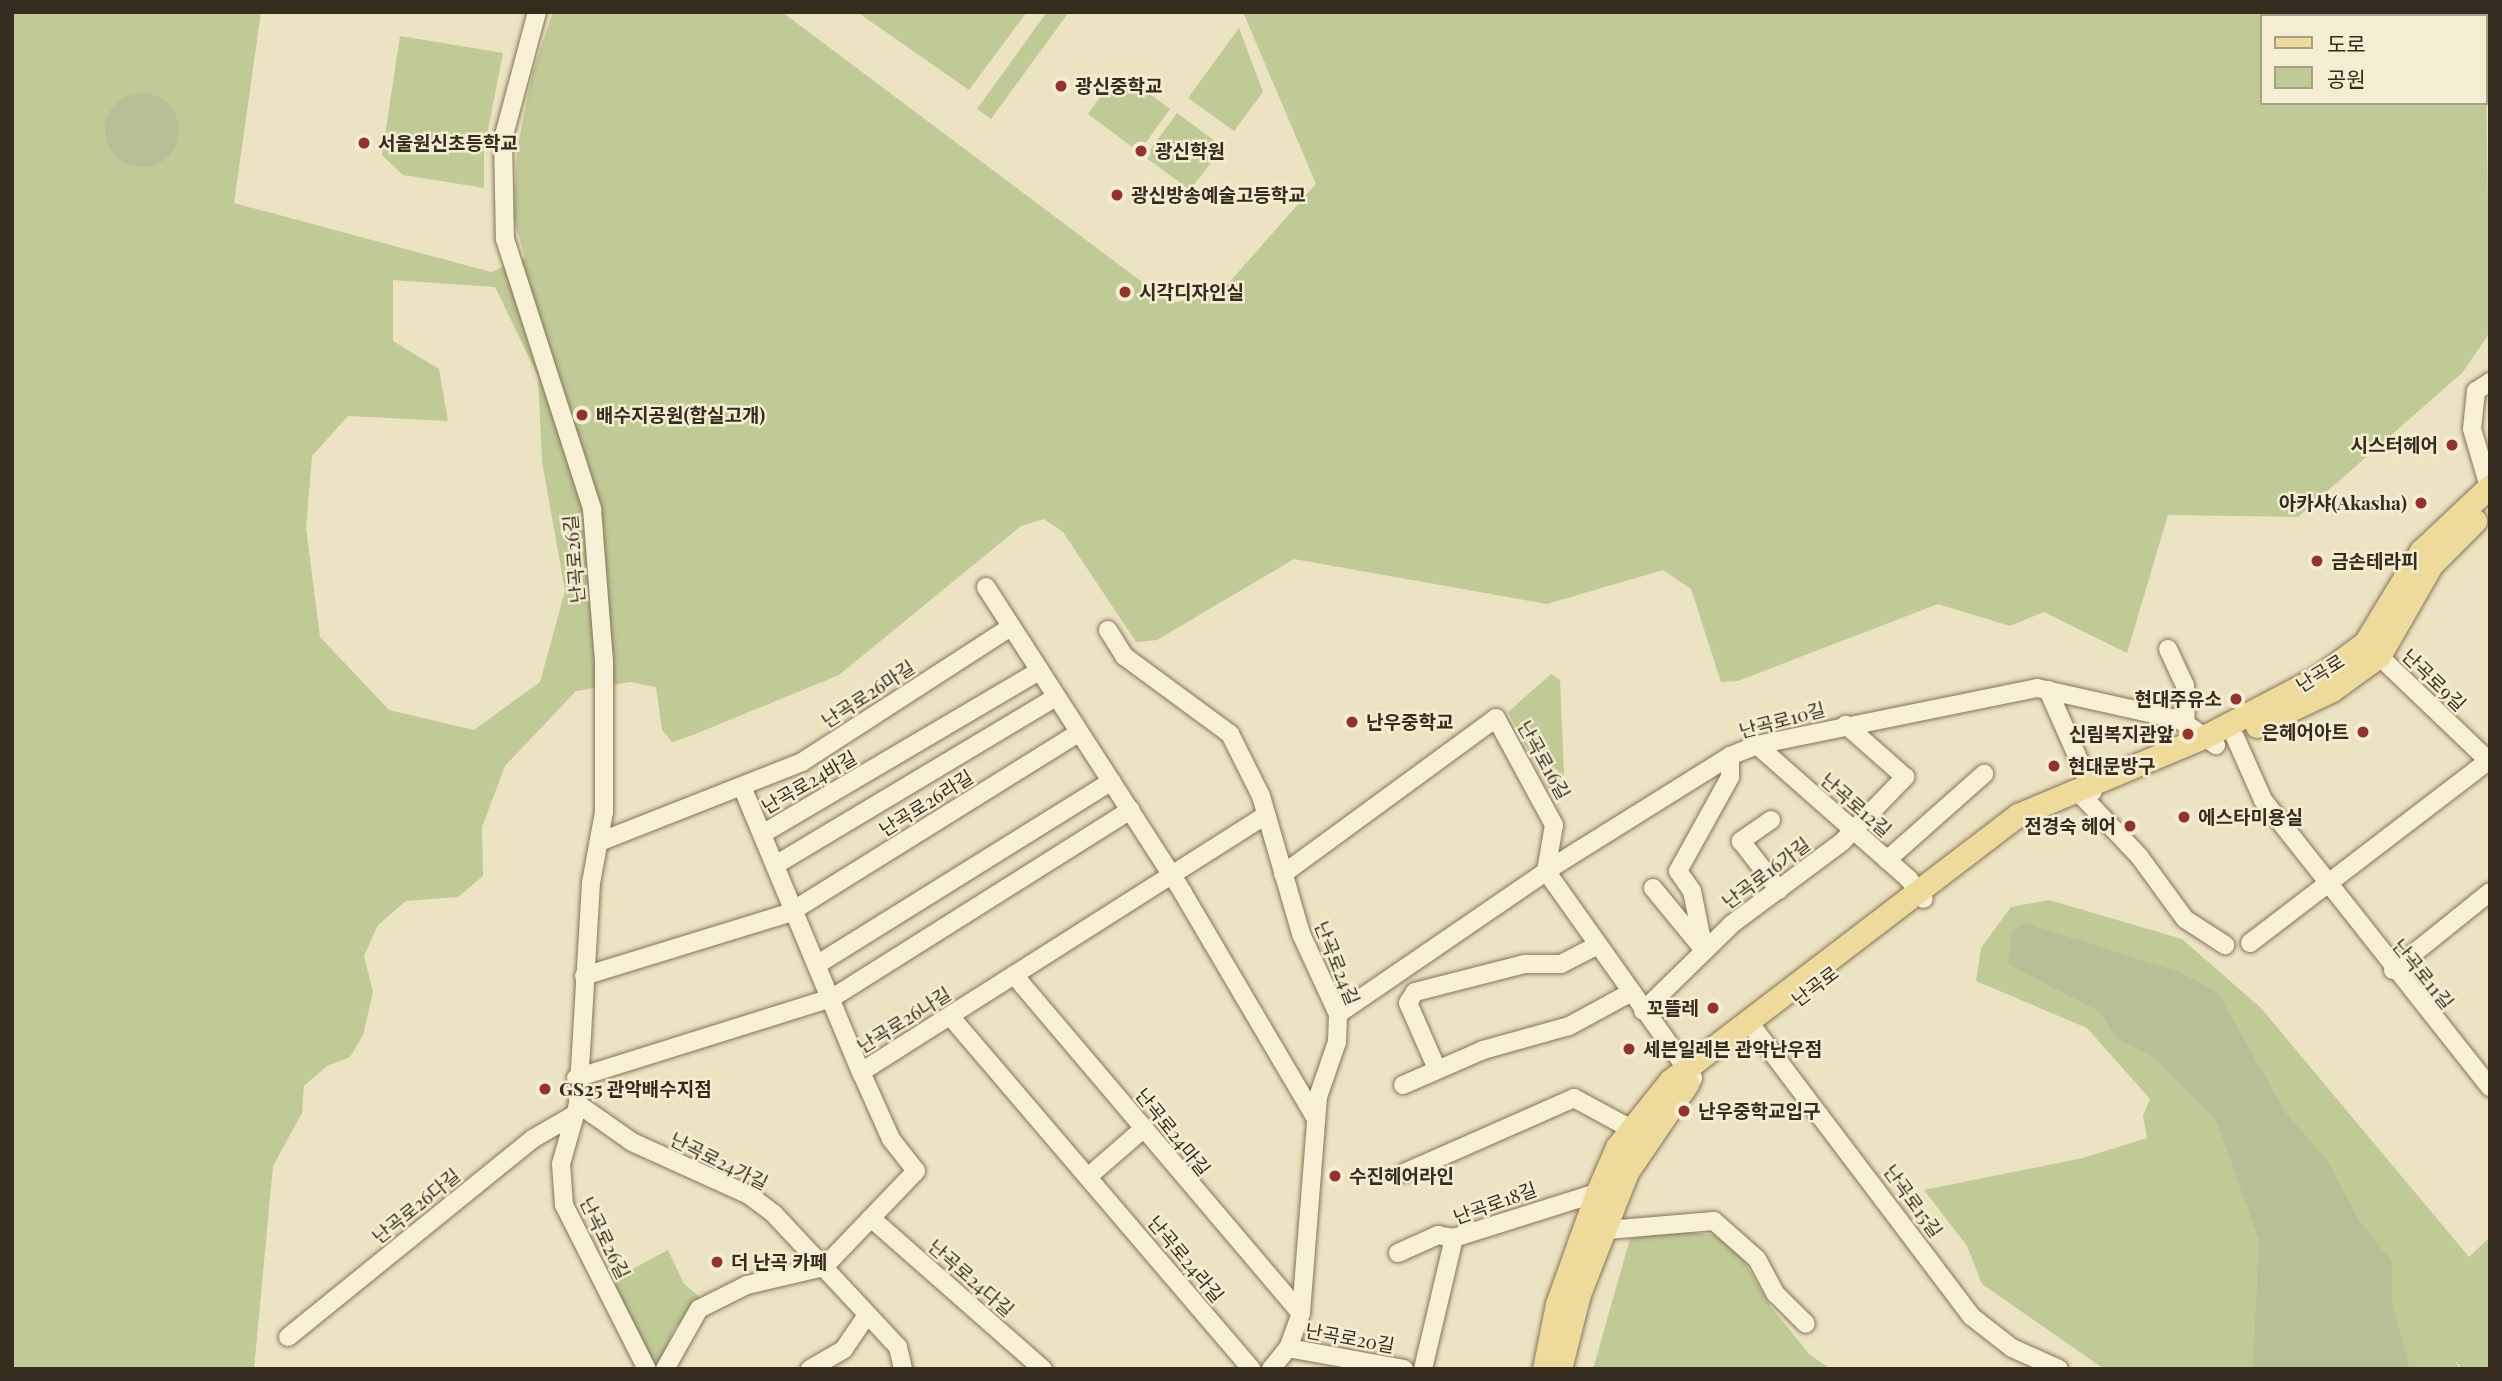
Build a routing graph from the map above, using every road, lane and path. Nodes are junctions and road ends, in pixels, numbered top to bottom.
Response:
1 (537, 12) edge
2 (2490, 382) edge
3 (2489, 492) edge
4 (986, 587) dead end
5 (1011, 627) junction
6 (1108, 630) dead end
7 (2168, 649) dead end
8 (2379, 656) junction
9 (1039, 671) junction
10 (2048, 690) junction
11 (1056, 697) junction
12 (1846, 725) junction
13 (1078, 733) junction
14 (2210, 736) junction
15 (1758, 745) junction
16 (1730, 756) junction
17 (2488, 762) edge
18 (1984, 774) dead end
19 (1112, 781) junction
20 (744, 789) junction
21 (2088, 789) junction
22 (1131, 810) junction
23 (1266, 815) junction
24 (1771, 820) dead end
25 (1853, 831) junction
26 (764, 833) junction
27 (599, 842) junction
28 (1887, 860) junction
29 (777, 864) junction
30 (1546, 871) junction
31 (1283, 874) junction
32 (1172, 875) junction
33 (2326, 886) junction
34 (1653, 888) dead end
35 (1779, 890) junction
36 (2490, 892) edge
37 (1921, 895) junction
38 (797, 908) junction
39 (2250, 943) dead end
40 (1598, 945) junction
41 (2225, 945) dead end
42 (1704, 950) junction
43 (818, 964) junction
44 (1404, 967) junction
45 (2393, 970) junction
46 (1014, 975) junction
47 (584, 976) junction
48 (1415, 992) junction
49 (1628, 994) junction
50 (832, 998) junction
51 (1643, 1011) junction
52 (1338, 1014) junction
53 (950, 1016) junction
54 (1755, 1030) junction
55 (1437, 1069) junction
56 (861, 1072) junction
57 (1690, 1073) junction
58 (576, 1078) junction
59 (1403, 1085) dead end
60 (2490, 1087) edge
61 (576, 1109) junction
62 (1317, 1120) junction
63 (1143, 1129) junction
64 (1631, 1129) junction
65 (1404, 1173) dead end
66 (1089, 1176) junction
67 (1597, 1192) junction
68 (872, 1218) junction
69 (1607, 1230) junction
70 (1454, 1238) junction
71 (1398, 1253) dead end
72 (824, 1267) junction
73 (1301, 1313) junction
74 (867, 1315) junction
75 (1806, 1324) dead end
76 (288, 1337) dead end
77 (1288, 1348) junction
78 (647, 1369) edge
79 (665, 1369) edge
80 (810, 1369) edge
81 (903, 1369) edge
82 (1043, 1369) edge
83 (1251, 1369) edge
84 (1271, 1369) edge
85 (1404, 1369) edge
86 (1423, 1369) edge
87 (1544, 1369) edge
88 (1560, 1369) edge
89 (2059, 1369) edge

1 - 27 street, 난곡로26길
2 - 3 street
3 - 8 main road, 난곡로
3 - 14 main road, 난곡로
4 - 5 street
5 - 9 street
5 - 20 street, 난곡로26마길
6 - 23 street, 난곡로24길
7 - 14 street
8 - 14 main road, 난곡로
8 - 17 street, 난곡로9길
9 - 11 street
9 - 26 street, 난곡로24바길
10 - 12 street, 난곡로10길
10 - 14 street, 난곡로10길
10 - 21 street
11 - 13 street
11 - 29 street
12 - 15 street, 난곡로10길
12 - 25 street, 난곡로16가길
13 - 19 street
13 - 38 street, 난곡로26라길
14 - 21 main road, 난곡로
14 - 33 street, 난곡로11길
15 - 16 street, 난곡로10길
15 - 25 street, 난곡로12길
16 - 30 street, 난곡로10길
16 - 42 street, 난곡로16가길
17 - 33 street
18 - 28 street
19 - 22 street
19 - 43 street
20 - 26 street
20 - 27 street, 난곡로26마길
21 - 37 main road, 난곡로
21 - 41 street
22 - 32 street
22 - 50 street
23 - 31 street, 난곡로24길
23 - 32 street
24 - 35 street
25 - 28 street, 난곡로12길
25 - 35 street, 난곡로16가길
26 - 29 street, 난곡로24바길
27 - 47 street, 난곡로26길
28 - 37 street, 난곡로12길
29 - 38 street
30 - 31 street, 난곡로16길
30 - 40 street
30 - 44 street, 난곡로10길
31 - 52 street, 난곡로24길
32 - 46 street, 난곡로26나길
32 - 62 street
33 - 39 street
33 - 45 street, 난곡로11길
34 - 42 street
35 - 42 street, 난곡로16가길
36 - 45 street
37 - 54 main road, 난곡로
37 - 57 main road, 난곡로
38 - 43 street
38 - 47 street, 난곡로26라길
40 - 48 street
40 - 49 street
42 - 51 street, 난곡로16가길
43 - 50 street
44 - 48 street
44 - 52 street, 난곡로10길
45 - 60 street, 난곡로11길
46 - 53 street, 난곡로26나길
46 - 63 street, 난곡로24마길
47 - 58 street, 난곡로26길
48 - 55 street
49 - 51 street
49 - 55 street
50 - 56 street
50 - 58 street
51 - 57 street
52 - 62 street, 난곡로24길
53 - 56 street, 난곡로26나길
53 - 66 street, 난곡로24라길
54 - 57 main road, 난곡로
54 - 89 street, 난곡로15길
55 - 59 street
56 - 68 street, 난곡로26나길
57 - 64 main road, 난곡로
57 - 69 main road, 난곡로
58 - 61 street, 난곡로26길
61 - 72 street, 난곡로24가길
61 - 76 street, 난곡로26다길
61 - 78 street, 난곡로26길
62 - 73 street, 난곡로24길
63 - 66 street
63 - 73 street, 난곡로24마길
64 - 65 street
64 - 67 main road, 난곡로
66 - 83 street, 난곡로24라길
67 - 70 street, 난곡로18길
67 - 87 main road, 난곡로
68 - 72 street, 난곡로26나길
68 - 82 street, 난곡로24다길
69 - 75 street
69 - 88 main road, 난곡로
70 - 71 street
70 - 86 street, 난곡로18길
72 - 74 street, 난곡로24가길
72 - 79 street
73 - 77 street, 난곡로24길
74 - 80 street
74 - 81 street, 난곡로24가길
77 - 84 street, 난곡로24길
77 - 85 street, 난곡로20길

